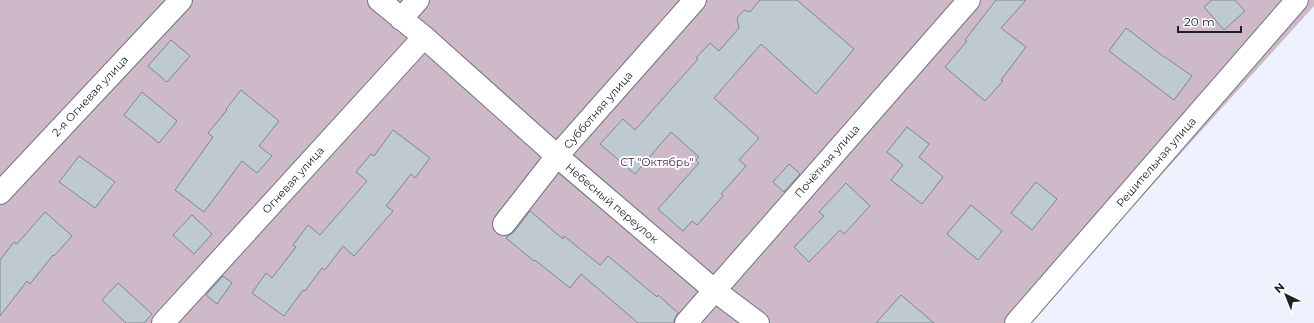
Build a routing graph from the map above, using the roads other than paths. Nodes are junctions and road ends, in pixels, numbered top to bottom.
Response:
1 (181, 0) edge
2 (379, 0) edge
3 (418, 0) edge
4 (695, 0) edge
5 (969, 0) edge
6 (1297, 0) edge
7 (402, 19) junction
8 (424, 37) junction
9 (557, 156) junction
10 (0, 193) edge
11 (504, 224) dead end
12 (714, 290) junction
13 (162, 323) edge
14 (686, 323) edge
15 (758, 323) edge
16 (1016, 323) edge

1 - 10 street, 2-я Огневая улица
2 - 7 street, Небесный переулок
3 - 7 street
4 - 9 street, Субботняя улица
5 - 12 street, Почётная улица
6 - 16 street, Решительная улица
7 - 8 street, Небесный переулок
8 - 9 street, Небесный переулок
8 - 13 street, Огневая улица
9 - 11 street, Субботняя улица
9 - 12 street, Небесный переулок
12 - 14 street, Почётная улица
12 - 15 street, Небесный переулок

